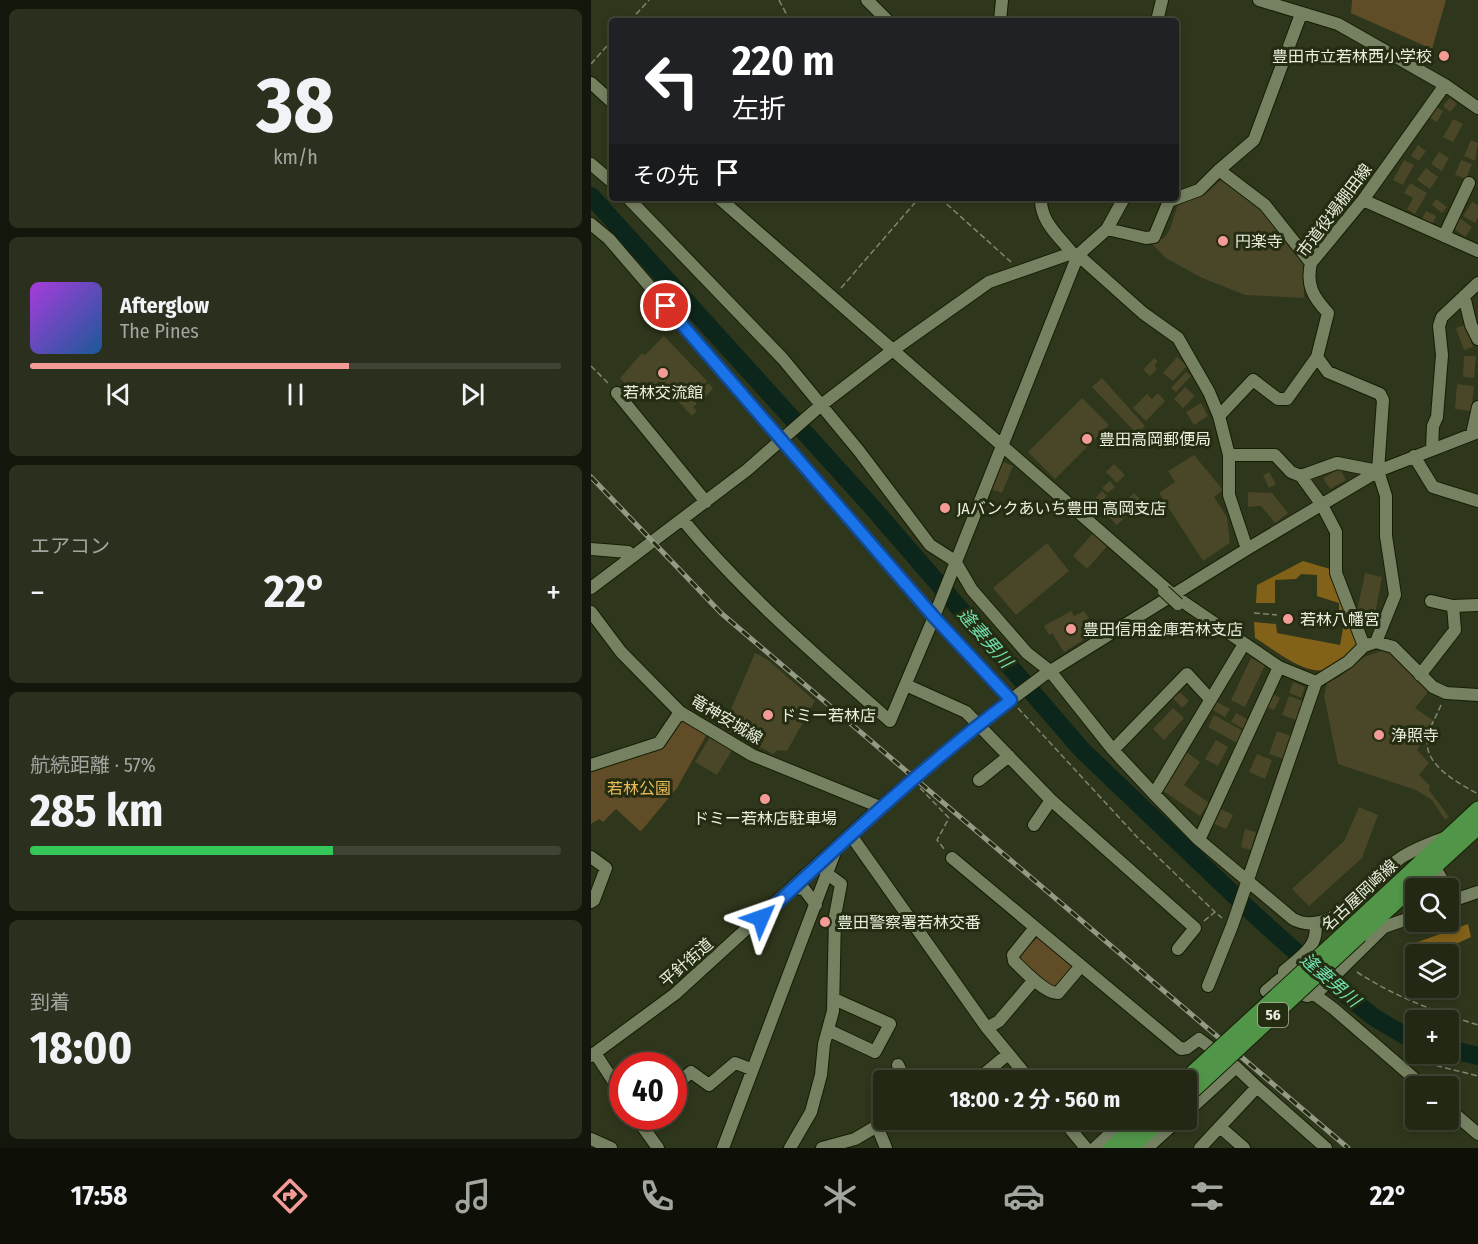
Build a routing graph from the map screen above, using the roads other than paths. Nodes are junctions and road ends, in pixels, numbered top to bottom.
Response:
1 (867, 0) edge
2 (1002, 0) edge
3 (1162, 0) edge
4 (1259, 0) edge
5 (1301, 14) junction
6 (885, 18) edge
7 (1000, 18) edge
8 (1158, 18) edge
9 (591, 83) edge
10 (1445, 85) junction
11 (609, 99) edge
12 (1478, 108) edge
13 (591, 164) edge
14 (1219, 170) junction
15 (609, 179) edge
16 (1469, 183) dead end
17 (1179, 197) edge
18 (1363, 200) junction
19 (631, 201) edge
20 (722, 201) edge
21 (1041, 201) edge
22 (1122, 201) edge
23 (1169, 201) edge
24 (591, 224) edge
25 (1107, 228) junction
26 (1444, 236) junction
27 (1478, 251) edge
28 (1075, 254) junction
29 (1311, 263) junction
30 (1478, 283) edge
31 (1464, 296) junction
32 (1478, 339) edge
33 (893, 350) junction
34 (1317, 357) junction
35 (617, 393) road end
36 (819, 407) junction
37 (1478, 407) edge
38 (1219, 416) junction
39 (1475, 433) edge
40 (783, 440) junction
41 (1002, 445) junction
42 (1432, 449) junction
43 (1229, 454) junction
44 (1414, 456) junction
45 (1378, 471) junction
46 (1301, 476) junction
47 (1478, 501) edge
48 (706, 502) junction
49 (1322, 505) junction
50 (683, 520) junction
51 (591, 549) edge
52 (1247, 549) junction
53 (628, 552) dead end
54 (954, 564) junction
55 (591, 588) edge
56 (1172, 597) junction
57 (1431, 601) dead end
58 (1478, 605) edge
59 (1453, 606) junction
60 (591, 612) edge
61 (935, 615) junction
62 (1244, 644) junction
63 (1370, 644) junction
64 (1279, 667) junction
65 (1047, 673) junction
66 (1421, 675) junction
67 (1316, 682) junction
68 (906, 685) junction
69 (1478, 695) edge
70 (1012, 699) junction
71 (1210, 699) junction
72 (680, 712) junction
73 (977, 725) junction
74 (1113, 750) junction
75 (1009, 756) junction
76 (591, 765) edge
77 (979, 780) dead end
78 (1154, 794) junction
79 (1051, 800) junction
80 (880, 807) junction
81 (1478, 809) edge
82 (1034, 825) dead end
83 (1478, 826) edge
84 (851, 834) junction
85 (1448, 837) junction
86 (1199, 840) junction
87 (836, 848) junction
88 (591, 857) edge
89 (952, 858) road end
90 (1434, 866) junction
91 (826, 873) junction
92 (1441, 878) edge
93 (1247, 882) junction
94 (793, 888) junction
95 (1478, 892) edge
96 (1459, 894) edge
97 (591, 902) edge
98 (816, 904) junction
99 (1405, 920) edge
100 (1315, 923) junction
101 (1034, 929) junction
102 (1355, 932) junction
103 (1178, 949) dead end
104 (1080, 967) junction
105 (1284, 974) junction
106 (1034, 980) junction
107 (1208, 986) dead end
108 (1266, 991) dead end
109 (1316, 993) junction
110 (834, 999) junction
111 (987, 1028) junction
112 (828, 1030) junction
113 (594, 1052) edge
114 (1008, 1054) junction
115 (898, 1065) dead end
116 (1236, 1067) junction
117 (751, 1070) junction
118 (900, 1070) edge
119 (989, 1070) edge
120 (1022, 1070) edge
121 (1186, 1070) edge
122 (609, 1075) edge
123 (687, 1075) edge
124 (1411, 1076) edge
125 (1197, 1086) edge
126 (1257, 1087) junction
127 (1197, 1103) edge
128 (1459, 1118) edge
129 (1220, 1127) junction
130 (873, 1128) edge
131 (646, 1130) edge
132 (879, 1130) edge
133 (1071, 1130) edge
134 (1114, 1130) edge
135 (1131, 1130) edge
136 (1150, 1130) edge
137 (1167, 1130) edge
138 (1478, 1134) edge
139 (591, 1139) edge
140 (846, 1145) edge
141 (605, 1146) edge
142 (658, 1148) edge
143 (723, 1148) edge
144 (790, 1148) edge
145 (822, 1148) edge
146 (886, 1148) edge
147 (1086, 1148) edge
148 (1095, 1148) edge
149 (1111, 1148) edge
150 (1130, 1148) edge
151 (1147, 1148) edge
152 (1200, 1148) edge
153 (1244, 1148) edge
154 (1326, 1148) edge

1 - 6 street
2 - 7 street
3 - 8 street
4 - 5 street
5 - 10 street
5 - 14 street
9 - 11 street
10 - 12 street
10 - 18 street, 市道役場棚田線
13 - 15 street
14 - 17 street
14 - 29 street
16 - 26 street
18 - 26 street
18 - 29 street, 市道役場棚田線
19 - 36 street
20 - 33 street
21 - 28 street
22 - 25 street
23 - 25 street
24 - 40 street
25 - 28 street
26 - 27 street
28 - 33 street
28 - 38 street
28 - 41 street
29 - 34 street, 市道役場棚田線
30 - 31 street
31 - 32 street
31 - 42 street
33 - 36 street
33 - 41 street
34 - 38 street
34 - 45 street
35 - 48 street
36 - 40 street
36 - 54 street
37 - 39 street
38 - 43 street
39 - 42 street, 平針街道
40 - 48 street
40 - 61 street
41 - 54 street
41 - 56 street
42 - 44 street, 平針街道
43 - 46 street
43 - 52 street
44 - 45 street, 平針街道
44 - 47 street
45 - 46 street
45 - 49 street, 平針街道
45 - 63 street
46 - 49 street
48 - 50 street
49 - 52 street, 平針街道
49 - 63 street
50 - 55 street
50 - 68 street
51 - 53 street
52 - 56 street, 平針街道
54 - 61 street
54 - 65 street
56 - 62 street
56 - 65 street, 平針街道
57 - 59 street
58 - 59 street
59 - 66 street
60 - 72 street, 竜神安城線
61 - 68 street
61 - 70 street
62 - 64 street
62 - 71 street
63 - 66 street
63 - 67 street
64 - 67 street
64 - 86 street
65 - 70 street, 平針街道
65 - 74 street
66 - 69 street
67 - 93 street
68 - 73 street
70 - 73 street, 平針街道
71 - 74 street
71 - 78 street
72 - 76 street
72 - 80 street, 竜神安城線
73 - 75 street
73 - 80 street, 平針街道
74 - 78 street
75 - 77 street
75 - 79 street
78 - 86 street
79 - 82 street
79 - 103 street
80 - 84 street, 平針街道
81 - 85 main road, 名古屋岡崎線 / 56
83 - 90 main road, 名古屋岡崎線 / 56
84 - 87 street, 平針街道
84 - 111 street
85 - 100 street
85 - 102 main road, 名古屋岡崎線 / 56
86 - 93 street
87 - 91 street
87 - 94 street, 平針街道
88 - 97 street
89 - 101 street
90 - 92 street
90 - 102 main road, 名古屋岡崎線 / 56
91 - 98 street
91 - 110 street
93 - 100 street
93 - 107 street
94 - 98 street
94 - 113 street, 平針街道
95 - 96 street
98 - 117 street
99 - 109 street
100 - 105 street
101 - 104 street
101 - 106 street
102 - 121 main road, 名古屋岡崎線 / 56, bridge
102 - 125 main road, 名古屋岡崎線 / 56, bridge
104 - 106 street
104 - 116 street
105 - 108 street
105 - 109 street
106 - 111 street
109 - 124 street
110 - 112 street
110 - 112 street
111 - 114 street
112 - 144 street
113 - 122 street
114 - 119 street
114 - 120 street
115 - 118 street
116 - 126 street
116 - 127 street
117 - 123 street
117 - 143 street
126 - 129 street
126 - 154 street
128 - 138 street
129 - 152 street
129 - 153 street
130 - 140 street
131 - 142 street
132 - 146 street
133 - 147 street
134 - 148 street
135 - 149 main road
136 - 150 main road
137 - 151 street
139 - 141 street
140 - 145 street

